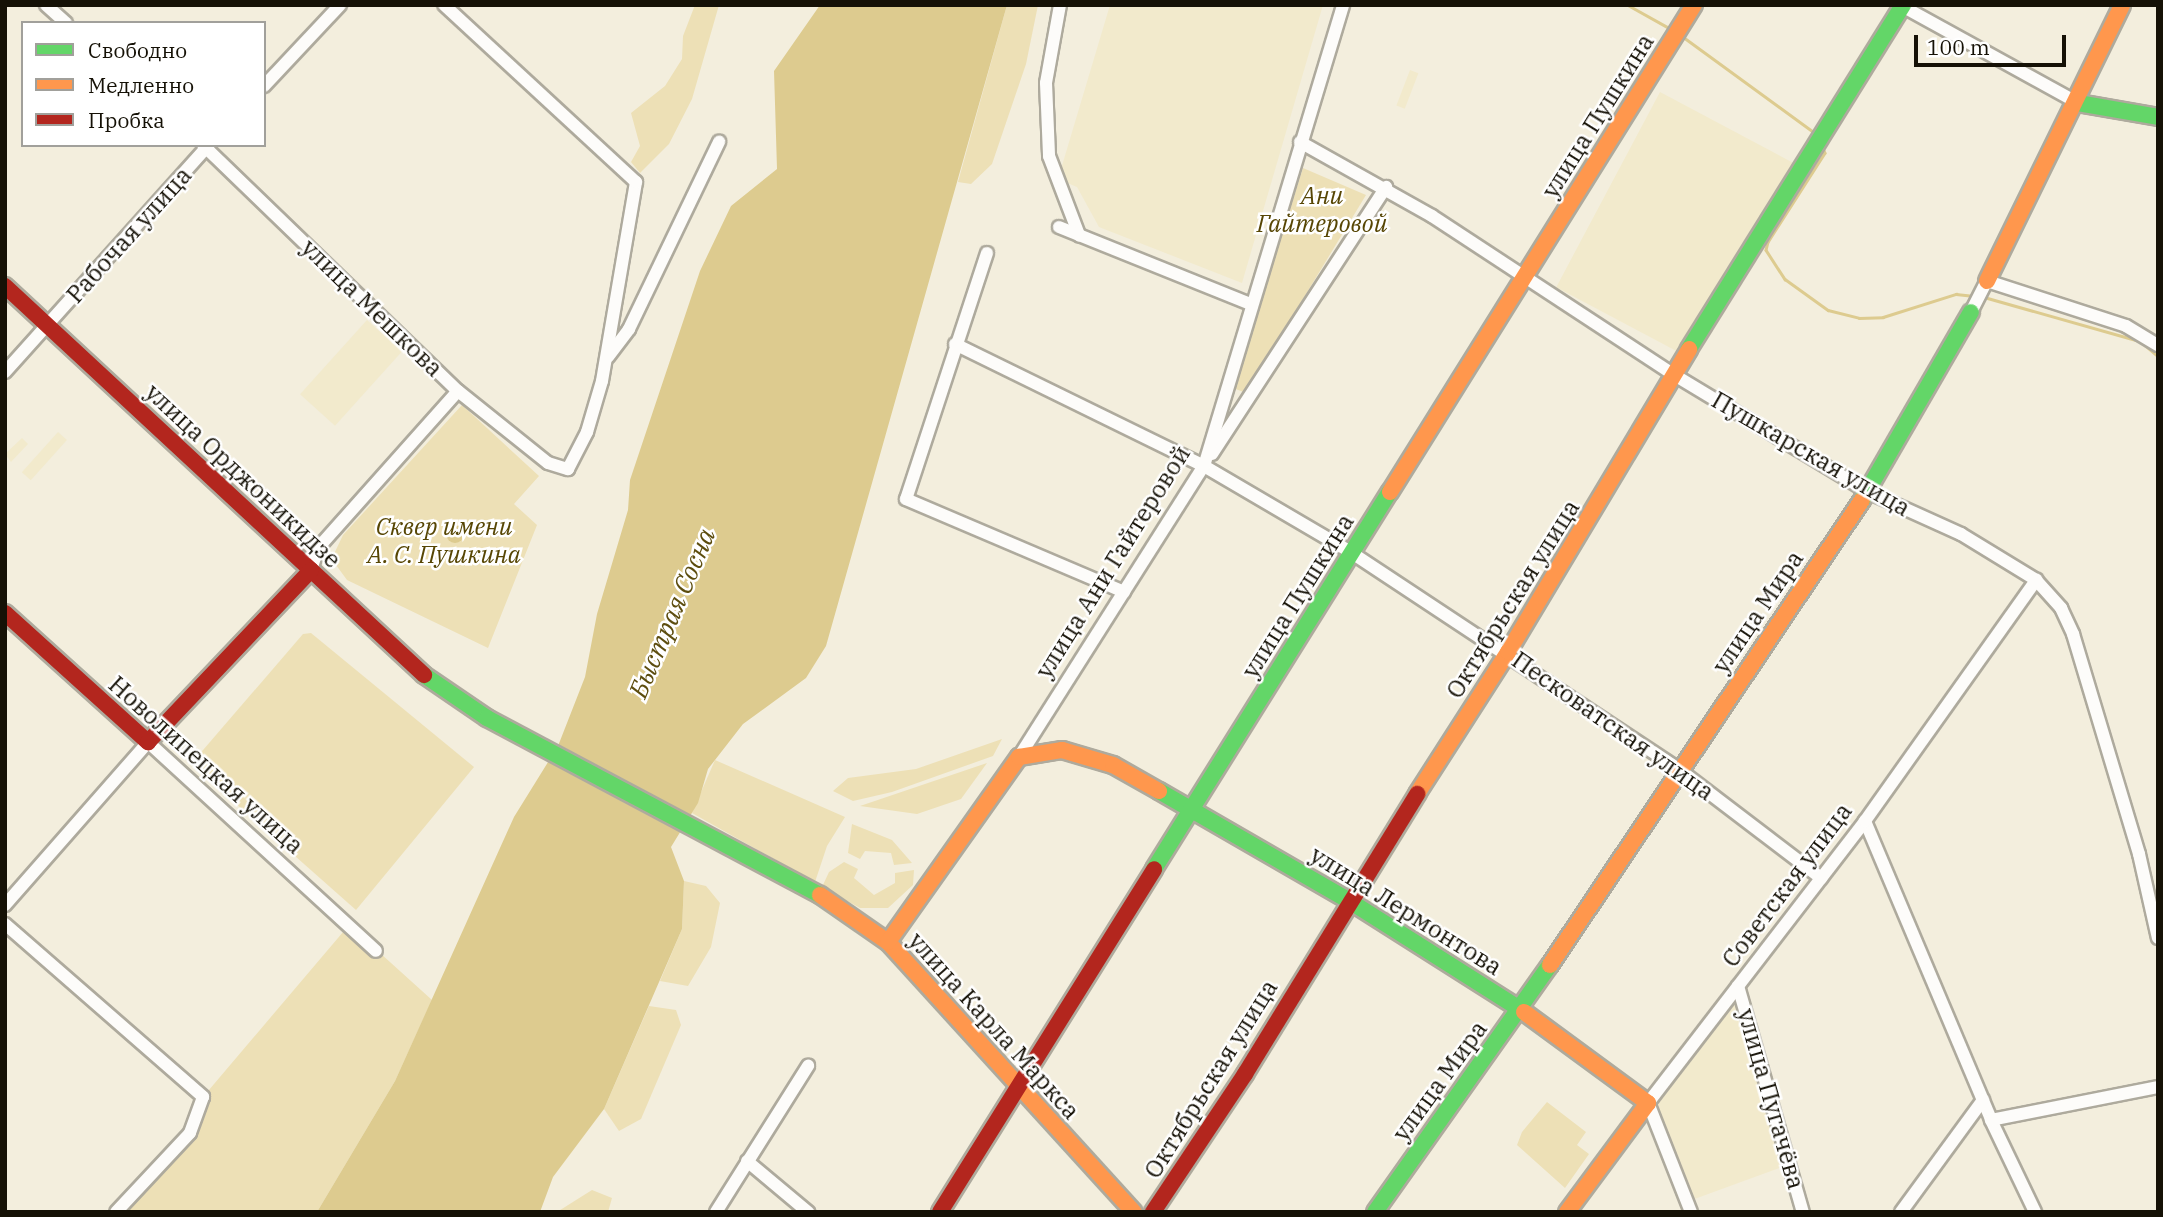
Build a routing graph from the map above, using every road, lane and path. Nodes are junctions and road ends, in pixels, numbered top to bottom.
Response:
1 (46, 5) edge
2 (340, 5) edge
3 (444, 5) edge
4 (1060, 5) edge
5 (1343, 5) edge
6 (1694, 5) edge
7 (2122, 5) edge
8 (1902, 6) edge
9 (64, 21) edge
10 (266, 84) edge
11 (2078, 103) junction
12 (2158, 117) edge
13 (719, 142) dead end
14 (1300, 142) junction
15 (205, 147) edge
16 (207, 147) edge
17 (1386, 187) junction
18 (1059, 227) dead end
19 (1079, 235) junction
20 (987, 253) dead end
21 (1526, 275) junction
22 (1987, 281) junction
23 (5, 286) edge
24 (1251, 304) junction
25 (1971, 312) joint
26 (49, 325) junction
27 (955, 344) junction
28 (2158, 345) edge
29 (606, 360) junction
30 (5, 372) edge
31 (1676, 376) junction
32 (458, 391) junction
33 (1204, 466) junction
34 (1868, 492) junction
35 (1352, 553) junction
36 (310, 570) junction
37 (2036, 580) junction
38 (1124, 592) junction
39 (5, 613) edge
40 (1508, 652) junction
41 (148, 742) junction
42 (1019, 757) junction
43 (1678, 769) junction
44 (1192, 808) junction
45 (1865, 821) junction
46 (1821, 878) junction
47 (807, 887) joint
48 (1351, 902) junction
49 (5, 905) edge
50 (5, 925) edge
51 (2158, 938) edge
52 (888, 942) junction
53 (376, 951) dead end
54 (1738, 986) junction
55 (1520, 1009) junction
56 (808, 1066) dead end
57 (2158, 1087) edge
58 (1018, 1088) junction
59 (1983, 1100) junction
60 (1648, 1103) junction
61 (1991, 1120) junction
62 (747, 1161) junction
63 (116, 1212) edge
64 (716, 1212) edge
65 (808, 1212) edge
66 (940, 1212) edge
67 (1134, 1212) edge
68 (1153, 1212) edge
69 (1375, 1212) edge
70 (1567, 1212) edge
71 (1691, 1212) edge
72 (1803, 1212) edge
73 (1901, 1212) edge
74 (2035, 1212) edge

1 - 9 street
2 - 10 street
3 - 29 street
4 - 19 street
5 - 14 street, улица Ани Гайтеровой
6 - 21 street, улица Пушкина
7 - 11 street, улица Мира
8 - 11 street
8 - 31 street, Октябрьская улица
11 - 12 street
11 - 22 street, улица Мира
13 - 29 street
14 - 17 street, Пушкарская улица
14 - 24 street, улица Ани Гайтеровой
15 - 26 street, Рабочая улица
16 - 32 street, улица Мешкова
17 - 21 street, Пушкарская улица
17 - 33 street
18 - 19 street
19 - 24 street
20 - 27 street
21 - 31 street, Пушкарская улица
21 - 35 street, улица Пушкина
22 - 25 street, улица Мира
22 - 28 street
23 - 26 street, улица Орджоникидзе
24 - 33 street, улица Ани Гайтеровой
25 - 34 street, улица Мира
26 - 30 street, Рабочая улица
26 - 36 street, улица Орджоникидзе
27 - 33 street, Песковатская улица
27 - 38 street
29 - 32 street, улица Мешкова
31 - 34 street, Пушкарская улица
31 - 40 street, Октябрьская улица
32 - 36 street
33 - 35 street, Песковатская улица
33 - 38 street, улица Ани Гайтеровой
34 - 37 street, Пушкарская улица
34 - 43 street, улица Мира
35 - 40 street, Песковатская улица
35 - 44 street, улица Пушкина
36 - 41 street
36 - 47 street, улица Орджоникидзе
37 - 45 street, Советская улица
37 - 51 street, Пушкарская улица
38 - 42 street, улица Ани Гайтеровой
39 - 41 street, Новолипецкая улица
40 - 43 street, Песковатская улица
40 - 48 street, Октябрьская улица
41 - 49 street
41 - 53 street, Новолипецкая улица
42 - 44 street, улица Лермонтова
42 - 52 street, улица Ани Гайтеровой
43 - 46 street, Песковатская улица
43 - 55 street, улица Мира
44 - 48 street, улица Лермонтова
44 - 58 street, улица Пушкина
45 - 46 street, Советская улица
45 - 59 street
46 - 54 street, Советская улица
47 - 52 street, улица Карла Маркса
48 - 55 street, улица Лермонтова
48 - 68 street, Октябрьская улица
50 - 63 street
52 - 58 street, улица Карла Маркса
54 - 60 street, Советская улица
54 - 72 street, улица Пугачёва
55 - 60 street, улица Лермонтова
55 - 69 street, улица Мира
56 - 62 street
57 - 61 street
58 - 66 street, улица Пушкина
58 - 67 street, улица Карла Маркса
59 - 61 street
59 - 73 street
60 - 70 street, Советская улица
60 - 71 street
61 - 74 street
62 - 64 street
62 - 65 street

